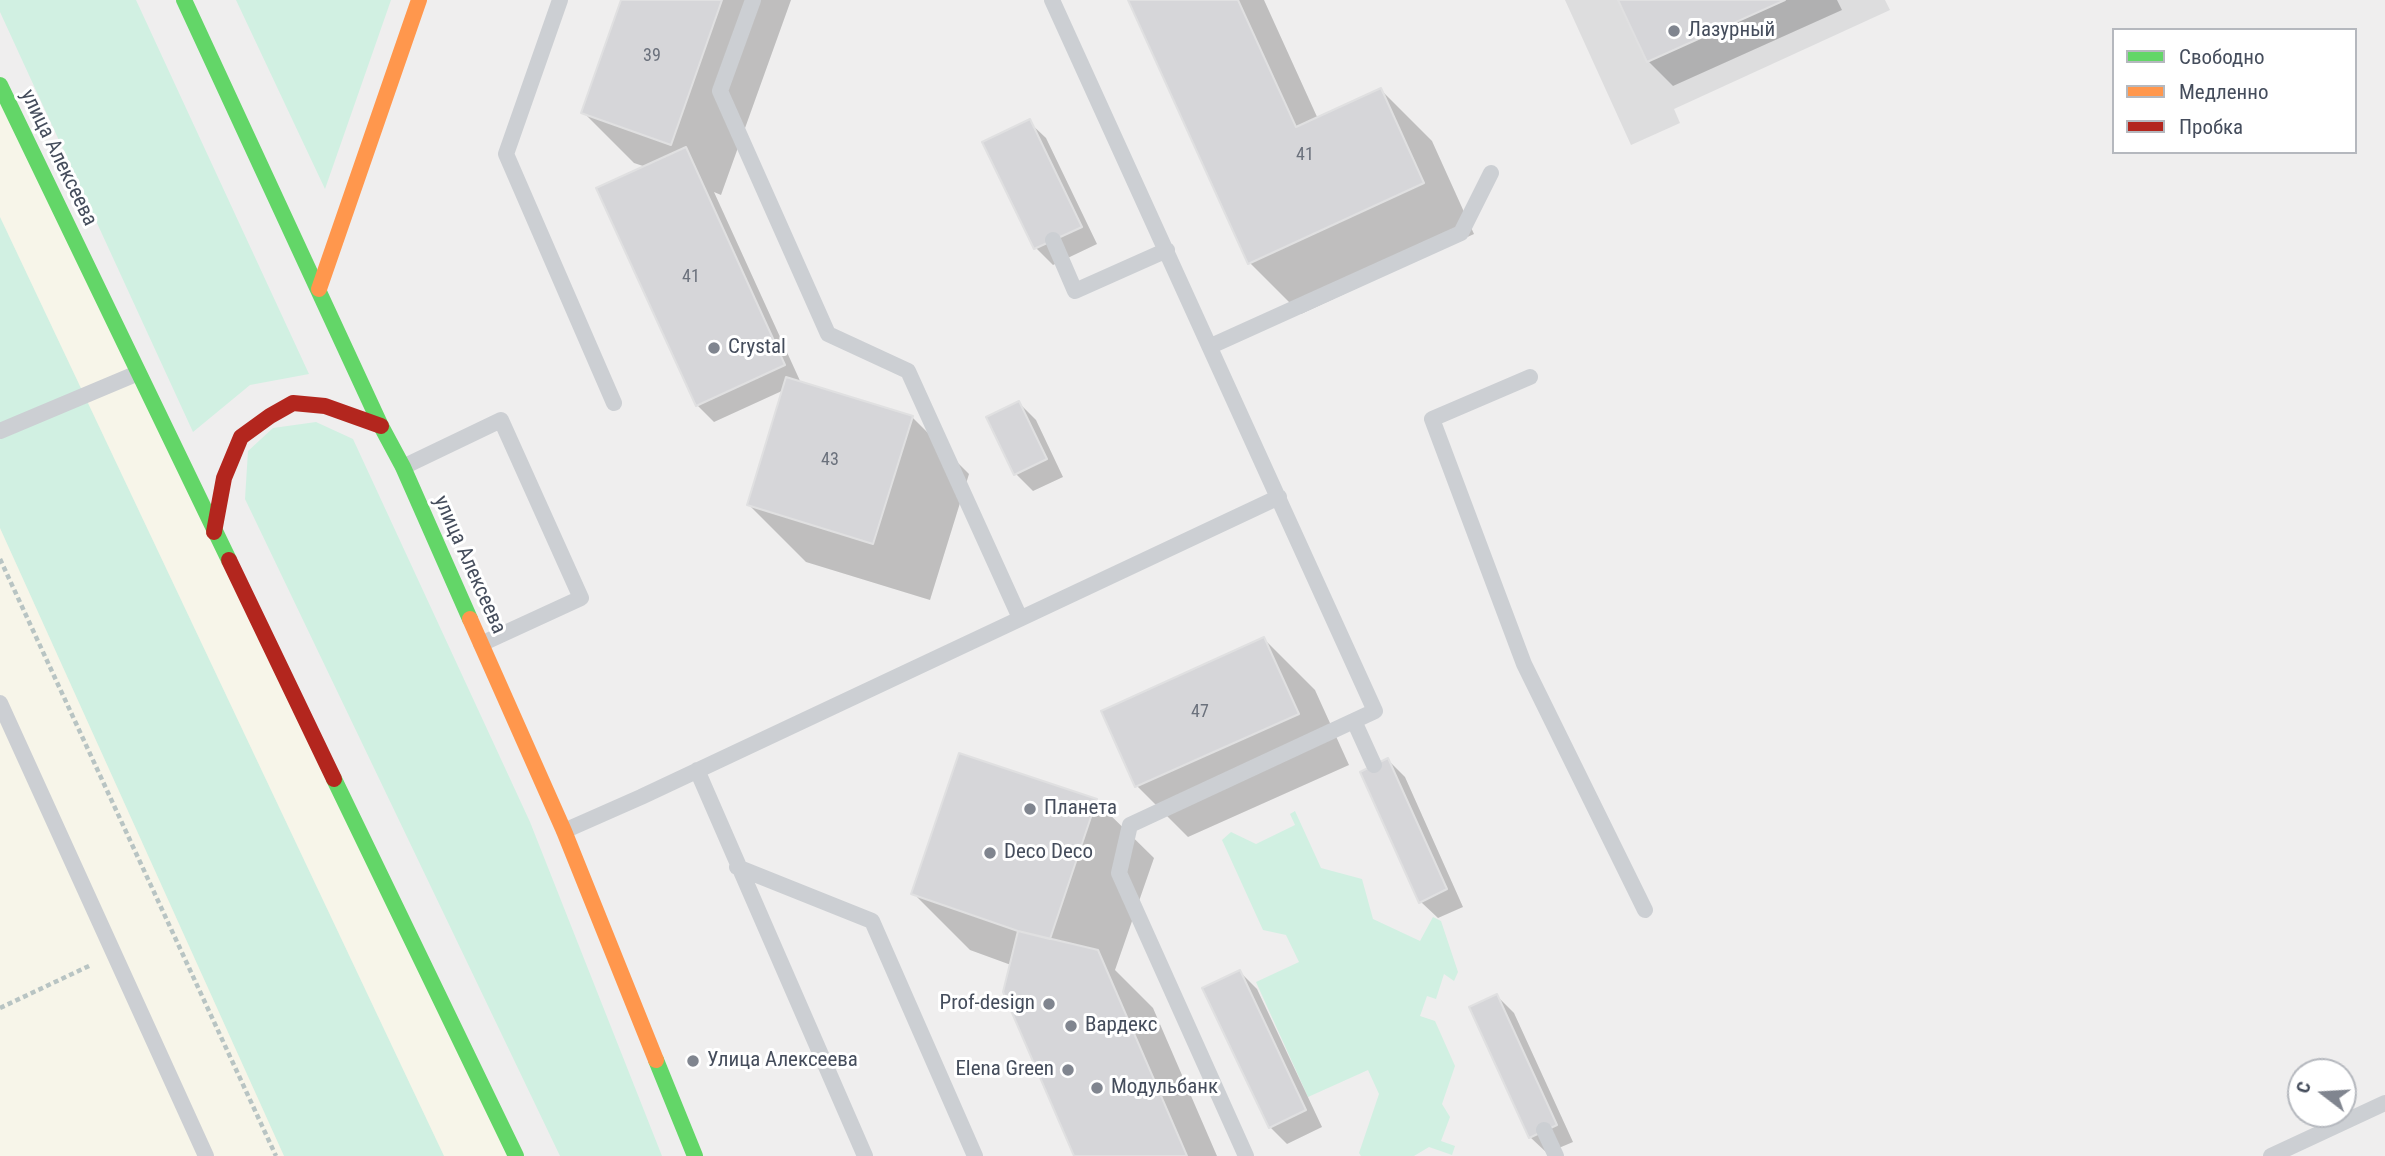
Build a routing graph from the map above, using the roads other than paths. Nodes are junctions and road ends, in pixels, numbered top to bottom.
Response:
1 (184, 0) edge
2 (419, 0) edge
3 (559, 0) edge
4 (753, 0) edge
5 (1052, 0) edge
6 (0, 85) edge
7 (1491, 173) dead end
8 (1053, 240) dead end
9 (1167, 250) junction
10 (319, 289) junction
11 (1211, 346) junction
12 (138, 373) junction
13 (1530, 376) dead end
14 (614, 403) dead end
15 (381, 426) junction
16 (0, 431) edge
17 (403, 467) junction
18 (1279, 497) junction
19 (214, 532) junction
20 (1020, 618) junction
21 (481, 644) junction
22 (0, 704) edge
23 (1354, 721) junction
24 (1374, 765) dead end
25 (697, 771) junction
26 (564, 831) junction
27 (737, 867) junction
28 (1645, 910) dead end
29 (2385, 1104) edge
30 (1544, 1130) dead end
31 (206, 1156) edge
32 (516, 1156) edge
33 (695, 1156) edge
34 (865, 1156) edge
35 (975, 1156) edge
36 (1246, 1156) edge
37 (1556, 1156) edge
38 (2271, 1156) edge

1 - 10 street, улица Алексеева
2 - 10 street
3 - 14 lane
4 - 20 lane
5 - 9 lane
6 - 12 street, улица Алексеева
7 - 11 lane
8 - 9 lane
9 - 11 lane
10 - 15 street, улица Алексеева
11 - 18 lane
12 - 16 lane
12 - 19 street, улица Алексеева
13 - 28 lane
15 - 17 street, улица Алексеева
15 - 19 street
17 - 21 street, улица Алексеева
17 - 21 lane
18 - 20 lane
18 - 23 lane
19 - 32 street, улица Алексеева
20 - 25 lane
21 - 26 street, улица Алексеева
22 - 31 lane
23 - 24 lane
23 - 36 lane
25 - 26 lane
25 - 27 lane
26 - 33 street, улица Алексеева
27 - 34 lane
27 - 35 lane
29 - 38 lane
30 - 37 lane

